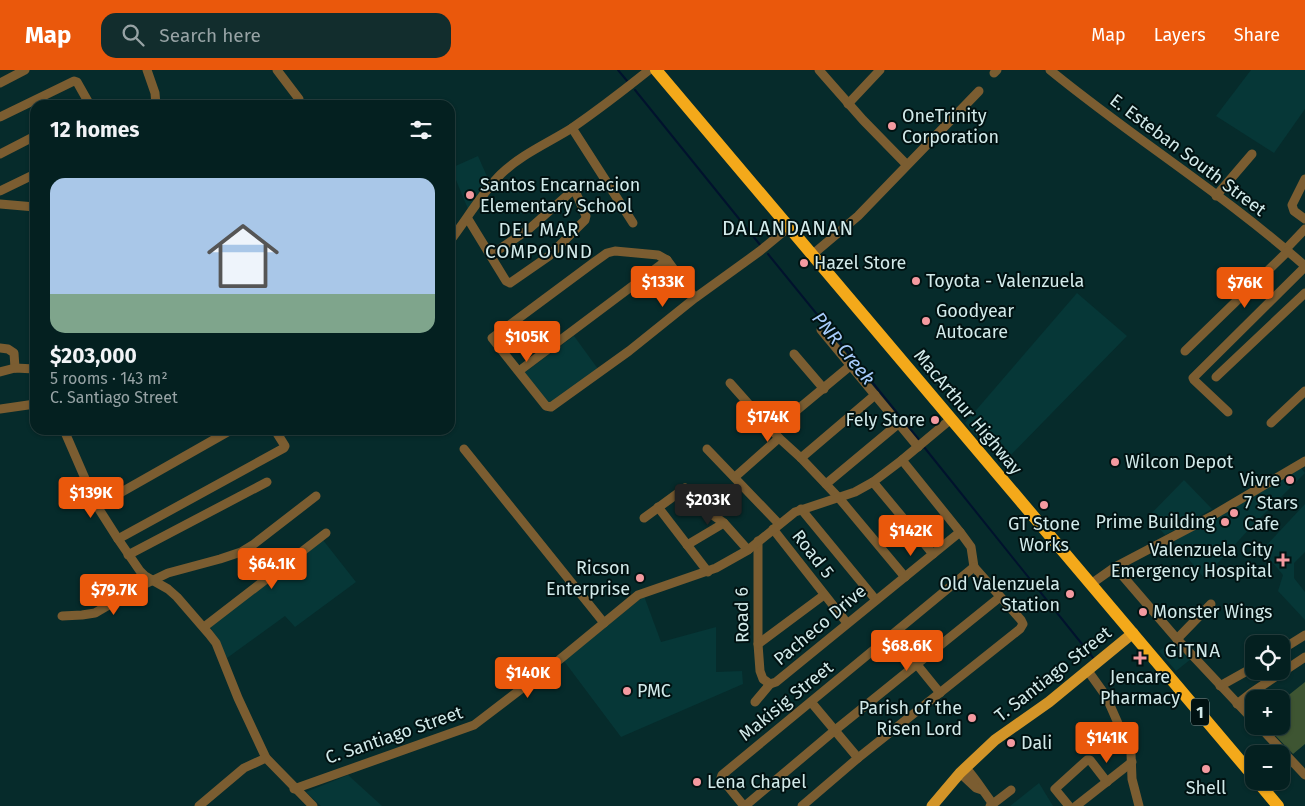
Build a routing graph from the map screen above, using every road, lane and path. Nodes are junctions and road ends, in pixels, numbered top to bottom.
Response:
1 (25, 70) edge
2 (147, 70) edge
3 (277, 70) edge
4 (819, 70) edge
5 (880, 70) edge
6 (1050, 70) edge
7 (656, 71) edge
8 (4, 77) edge
9 (979, 91) dead end
10 (34, 100) edge
11 (87, 100) edge
12 (156, 100) edge
13 (299, 100) dead end
14 (30, 102) edge
15 (848, 104) junction
16 (0, 117) edge
17 (572, 128) junction
18 (30, 139) edge
19 (0, 154) edge
20 (1252, 154) dead end
21 (906, 164) junction
22 (30, 176) edge
23 (1305, 179) edge
24 (0, 191) edge
25 (1216, 196) junction
26 (0, 204) edge
27 (1305, 206) edge
28 (30, 207) edge
29 (1300, 215) edge
30 (468, 218) junction
31 (633, 223) dead end
32 (789, 227) junction
33 (455, 229) edge
34 (1305, 230) edge
35 (1287, 250) junction
36 (491, 255) junction
37 (812, 255) junction
38 (667, 260) junction
39 (1305, 267) edge
40 (1305, 293) edge
41 (695, 298) junction
42 (820, 330) dead end
43 (0, 348) edge
44 (1186, 352) dead end
45 (794, 354) dead end
46 (850, 366) junction
47 (15, 368) junction
48 (30, 370) edge
49 (519, 371) junction
50 (0, 372) edge
51 (1216, 377) dead end
52 (730, 383) dead end
53 (824, 389) junction
54 (1305, 390) edge
55 (875, 395) junction
56 (30, 405) edge
57 (0, 409) edge
58 (1228, 412) dead end
59 (951, 419) junction
60 (1272, 423) dead end
61 (898, 424) junction
62 (773, 430) junction
63 (66, 435) edge
64 (221, 435) edge
65 (278, 435) edge
66 (779, 438) junction
67 (918, 447) junction
68 (464, 449) dead end
69 (707, 449) dead end
70 (801, 458) junction
71 (902, 460) junction
72 (1305, 461) edge
73 (735, 477) junction
74 (267, 482) dead end
75 (873, 482) junction
76 (826, 484) junction
77 (316, 496) dead end
78 (839, 498) junction
79 (97, 506) junction
80 (658, 507) junction
81 (801, 509) junction
82 (644, 518) dead end
83 (724, 523) junction
84 (776, 526) junction
85 (960, 532) junction
86 (326, 533) dead end
87 (118, 539) junction
88 (758, 541) junction
89 (687, 545) junction
90 (748, 550) junction
91 (933, 554) junction
92 (128, 555) junction
93 (974, 567) junction
94 (1115, 567) junction
95 (708, 572) junction
96 (906, 577) junction
97 (152, 580) junction
98 (1091, 584) junction
99 (824, 595) junction
100 (1000, 597) junction
101 (876, 600) junction
102 (1210, 604) dead end
103 (62, 616) dead end
104 (604, 623) junction
105 (847, 623) junction
106 (204, 627) junction
107 (1133, 633) junction
108 (1305, 634) edge
109 (893, 635) junction
110 (1176, 639) junction
111 (758, 644) junction
112 (1290, 644) edge
113 (1305, 657) edge
114 (917, 665) junction
115 (1088, 670) junction
116 (1245, 672) edge
117 (770, 684) junction
118 (1220, 686) junction
119 (940, 693) junction
120 (755, 702) dead end
121 (811, 702) junction
122 (1237, 704) junction
123 (1245, 712) edge
124 (834, 731) junction
125 (1268, 735) edge
126 (266, 758) junction
127 (858, 758) junction
128 (1132, 762) junction
129 (1245, 766) edge
130 (963, 771) junction
131 (1305, 774) edge
132 (1106, 782) junction
133 (294, 788) junction
134 (1011, 790) dead end
135 (1265, 790) edge
136 (991, 805) edge
137 (200, 806) edge
138 (312, 806) edge
139 (744, 806) edge
140 (802, 806) edge
141 (932, 806) edge
142 (1069, 806) edge
143 (1076, 806) edge
144 (1139, 806) edge
145 (1278, 806) edge

1 - 8 street
2 - 12 street
3 - 13 street
4 - 15 street
5 - 15 street
6 - 25 street, E. Esteban South Street
7 - 17 street
7 - 32 highway, MacArthur Highway / 1
9 - 21 street
10 - 11 street
14 - 16 street
15 - 21 street
17 - 30 street
17 - 31 street
18 - 19 street
20 - 25 street
21 - 37 street
22 - 24 street
23 - 29 street
25 - 35 street, E. Esteban South Street
26 - 28 street
27 - 29 street
30 - 33 street
30 - 36 street
32 - 37 highway, MacArthur Highway / 1
32 - 41 street
34 - 35 street
35 - 39 street, E. Esteban South Street
35 - 44 street
36 - 36 street
37 - 59 highway, MacArthur Highway / 1
38 - 41 street
38 - 49 street
38 - 49 street
39 - 58 street
40 - 51 street
41 - 49 street
42 - 46 street
43 - 47 street
45 - 53 street
46 - 53 street
46 - 55 street
47 - 48 street
47 - 50 street
52 - 62 street
53 - 62 street
54 - 60 street
55 - 61 street
55 - 70 street
56 - 57 street
59 - 67 street, C. Santiago Street
59 - 98 highway, MacArthur Highway / 1
61 - 67 street
61 - 76 street
62 - 66 street
63 - 79 street
64 - 79 street
65 - 87 street
66 - 70 street
66 - 73 street
67 - 71 street, C. Santiago Street
68 - 104 street
69 - 73 street, Road 5
70 - 76 street
71 - 75 street, C. Santiago Street
71 - 85 street
72 - 94 street
73 - 84 street, Road 5
74 - 92 street
75 - 78 street, C. Santiago Street
75 - 91 street
76 - 78 street
77 - 97 street
78 - 81 street, C. Santiago Street
78 - 96 street
79 - 87 street
80 - 82 street
80 - 83 street
80 - 89 street
81 - 84 street, C. Santiago Street
81 - 101 street
83 - 89 street
83 - 90 street
84 - 88 street, C. Santiago Street
84 - 99 street, Road 5
85 - 91 street, Pacheco Drive
85 - 93 street
86 - 106 street
87 - 92 street
88 - 90 street, C. Santiago Street
88 - 111 street, Road 6
89 - 95 street
90 - 95 street, C. Santiago Street
91 - 96 street, Pacheco Drive
92 - 97 street
93 - 100 street
93 - 109 street, Makisig Street
94 - 98 street
94 - 110 street
95 - 104 street, C. Santiago Street
96 - 101 street, Pacheco Drive
97 - 103 street
97 - 106 street
98 - 107 highway, MacArthur Highway / 1
99 - 105 street, Road 5
99 - 111 street
100 - 114 street
100 - 119 street
101 - 105 street, Pacheco Drive
102 - 110 street
104 - 133 street, C. Santiago Street
105 - 117 street, Pacheco Drive
106 - 126 street
107 - 115 main road, T. Santiago Street
107 - 129 highway, MacArthur Highway / 1
108 - 112 street
109 - 114 street
109 - 121 street, Makisig Street
110 - 118 street
111 - 117 street, Road 6
113 - 122 street
114 - 119 street
114 - 124 street
115 - 128 street
115 - 130 main road, T. Santiago Street
116 - 118 street
117 - 120 street, Pacheco Drive
118 - 122 street
119 - 127 street
121 - 124 street
121 - 139 street, Makisig Street
122 - 123 street
124 - 127 street
124 - 139 street
125 - 131 street
126 - 133 street
126 - 137 street
127 - 140 street
128 - 132 street
128 - 144 street
130 - 136 street
130 - 141 main road, T. Santiago Street
132 - 142 street
132 - 143 street
133 - 138 street
134 - 136 street
135 - 145 highway

